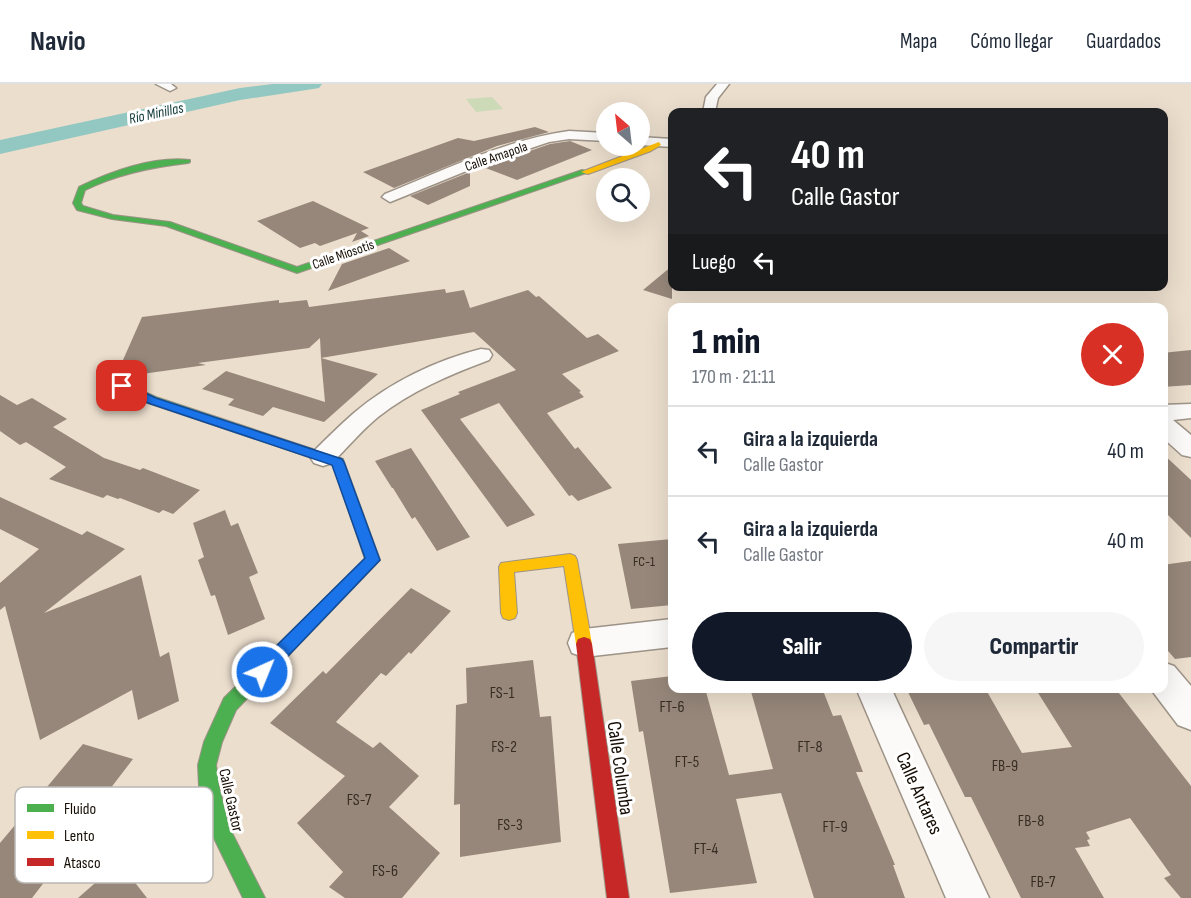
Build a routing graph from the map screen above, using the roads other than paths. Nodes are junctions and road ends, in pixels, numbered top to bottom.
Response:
1 (723, 84) edge
2 (710, 108) edge
3 (596, 136) edge
4 (650, 142) edge
5 (666, 143) edge
6 (188, 161) dead end
7 (390, 197) dead end
8 (481, 355) dead end
9 (122, 386) dead end
10 (1191, 411) edge
11 (1168, 413) edge
12 (1168, 428) edge
13 (1191, 449) edge
14 (323, 457) junction
15 (509, 613) dead end
16 (668, 633) edge
17 (584, 643) junction
18 (1168, 684) edge
19 (875, 693) edge
20 (1191, 713) edge
21 (209, 787) edge
22 (213, 802) edge
23 (254, 898) edge
24 (618, 898) edge
25 (968, 898) edge

1 - 2 street
3 - 7 street, Calle Amapola
4 - 5 street
5 - 6 street, Calle Miosotis
8 - 14 street
9 - 14 street, Calle Gastor
10 - 11 street
12 - 13 street
14 - 21 street, Calle Gastor
15 - 17 street, Calle Columba
16 - 17 street
17 - 24 street, Calle Columba
18 - 20 street
19 - 25 street, Calle Antares
22 - 23 street, Calle Gastor

